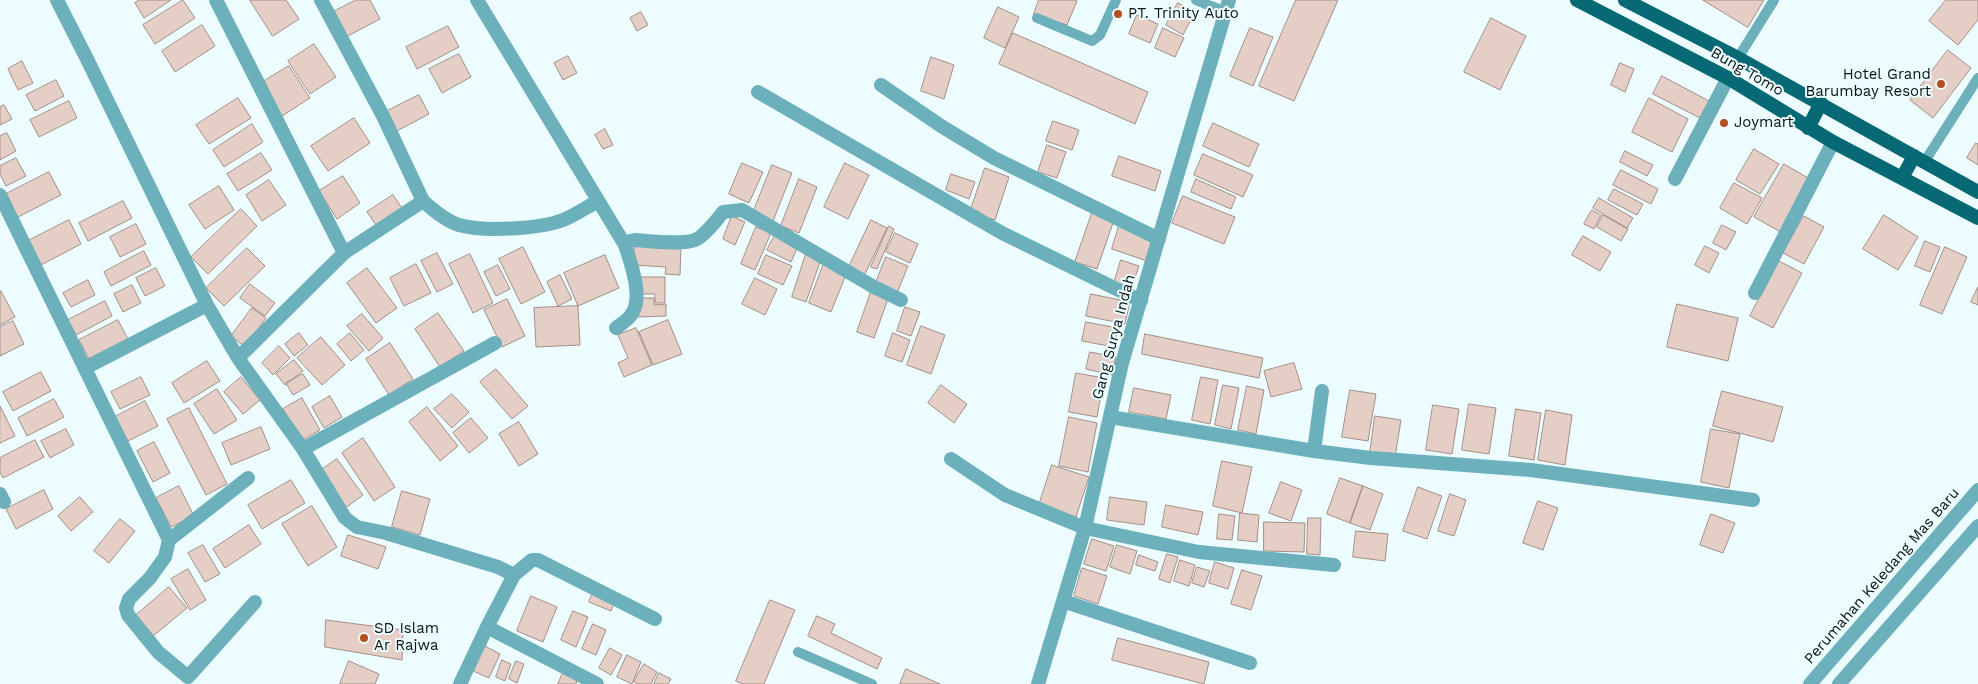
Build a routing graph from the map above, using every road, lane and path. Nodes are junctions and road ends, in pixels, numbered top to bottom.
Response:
1 (57, 0) edge
2 (216, 0) edge
3 (321, 0) edge
4 (476, 0) edge
5 (1116, 0) edge
6 (1196, 0) edge
7 (1577, 0) edge
8 (1625, 0) edge
9 (1774, 0) edge
10 (1228, 6) edge
11 (1037, 18) dead end
12 (1738, 58) junction
13 (1728, 78) junction
14 (1978, 78) edge
15 (881, 85) dead end
16 (758, 92) dead end
17 (1821, 104) junction
18 (1808, 128) junction
19 (1833, 142) junction
20 (1919, 159) junction
21 (1902, 178) junction
22 (1675, 179) dead end
23 (1978, 192) edge
24 (0, 195) edge
25 (423, 201) junction
26 (598, 201) junction
27 (1978, 218) edge
28 (1159, 239) junction
29 (625, 245) junction
30 (344, 253) junction
31 (1755, 293) dead end
32 (901, 300) dead end
33 (1141, 300) junction
34 (207, 305) junction
35 (616, 328) dead end
36 (495, 343) dead end
37 (238, 358) junction
38 (85, 368) junction
39 (1322, 391) dead end
40 (1110, 418) junction
41 (303, 449) junction
42 (1314, 451) junction
43 (951, 459) dead end
44 (248, 478) dead end
45 (1978, 490) edge
46 (1753, 500) dead end
47 (1978, 526) edge
48 (1085, 528) junction
49 (169, 540) junction
50 (1334, 565) dead end
51 (514, 574) junction
52 (1063, 601) junction
53 (255, 602) dead end
54 (655, 619) dead end
55 (487, 626) junction
56 (798, 652) dead end
57 (1250, 664) dead end
58 (186, 681) edge
59 (460, 684) edge
60 (597, 684) edge
61 (872, 684) edge
62 (1038, 684) edge
63 (1810, 684) edge
64 (1839, 684) edge

1 - 34 street
2 - 30 street
3 - 25 street
4 - 26 street
5 - 11 lane
6 - 10 lane
7 - 13 main road, Bung Tomo
8 - 12 main road, Bung Tomo
9 - 12 lane
10 - 28 street, Gang Surya Indah
12 - 17 main road, Bung Tomo
13 - 18 main road, Bung Tomo
13 - 22 street
14 - 20 lane
15 - 28 street
16 - 33 street
17 - 18 main road
17 - 20 main road, Bung Tomo
18 - 19 main road, Bung Tomo
19 - 21 main road, Bung Tomo
19 - 31 street
20 - 21 main road
20 - 23 main road, Bung Tomo
21 - 27 main road, Bung Tomo
24 - 38 street
25 - 26 street
25 - 30 street
26 - 29 street
28 - 33 street, Gang Surya Indah
29 - 32 street
29 - 35 street
30 - 37 street
33 - 40 street, Gang Surya Indah
34 - 37 street
34 - 38 street
36 - 41 street
37 - 41 street
38 - 49 street
39 - 42 street
40 - 42 street
40 - 48 street, Gang Surya Indah
41 - 51 street
42 - 46 street
43 - 48 street
44 - 49 street
45 - 63 street, Perumahan Keledang Mas Baru
47 - 64 street
48 - 50 street
48 - 52 street, Gang Surya Indah
49 - 58 street
51 - 54 street
51 - 55 street
52 - 57 street
52 - 62 street, Gang Surya Indah
53 - 58 street
55 - 59 street
55 - 60 street
56 - 61 lane

